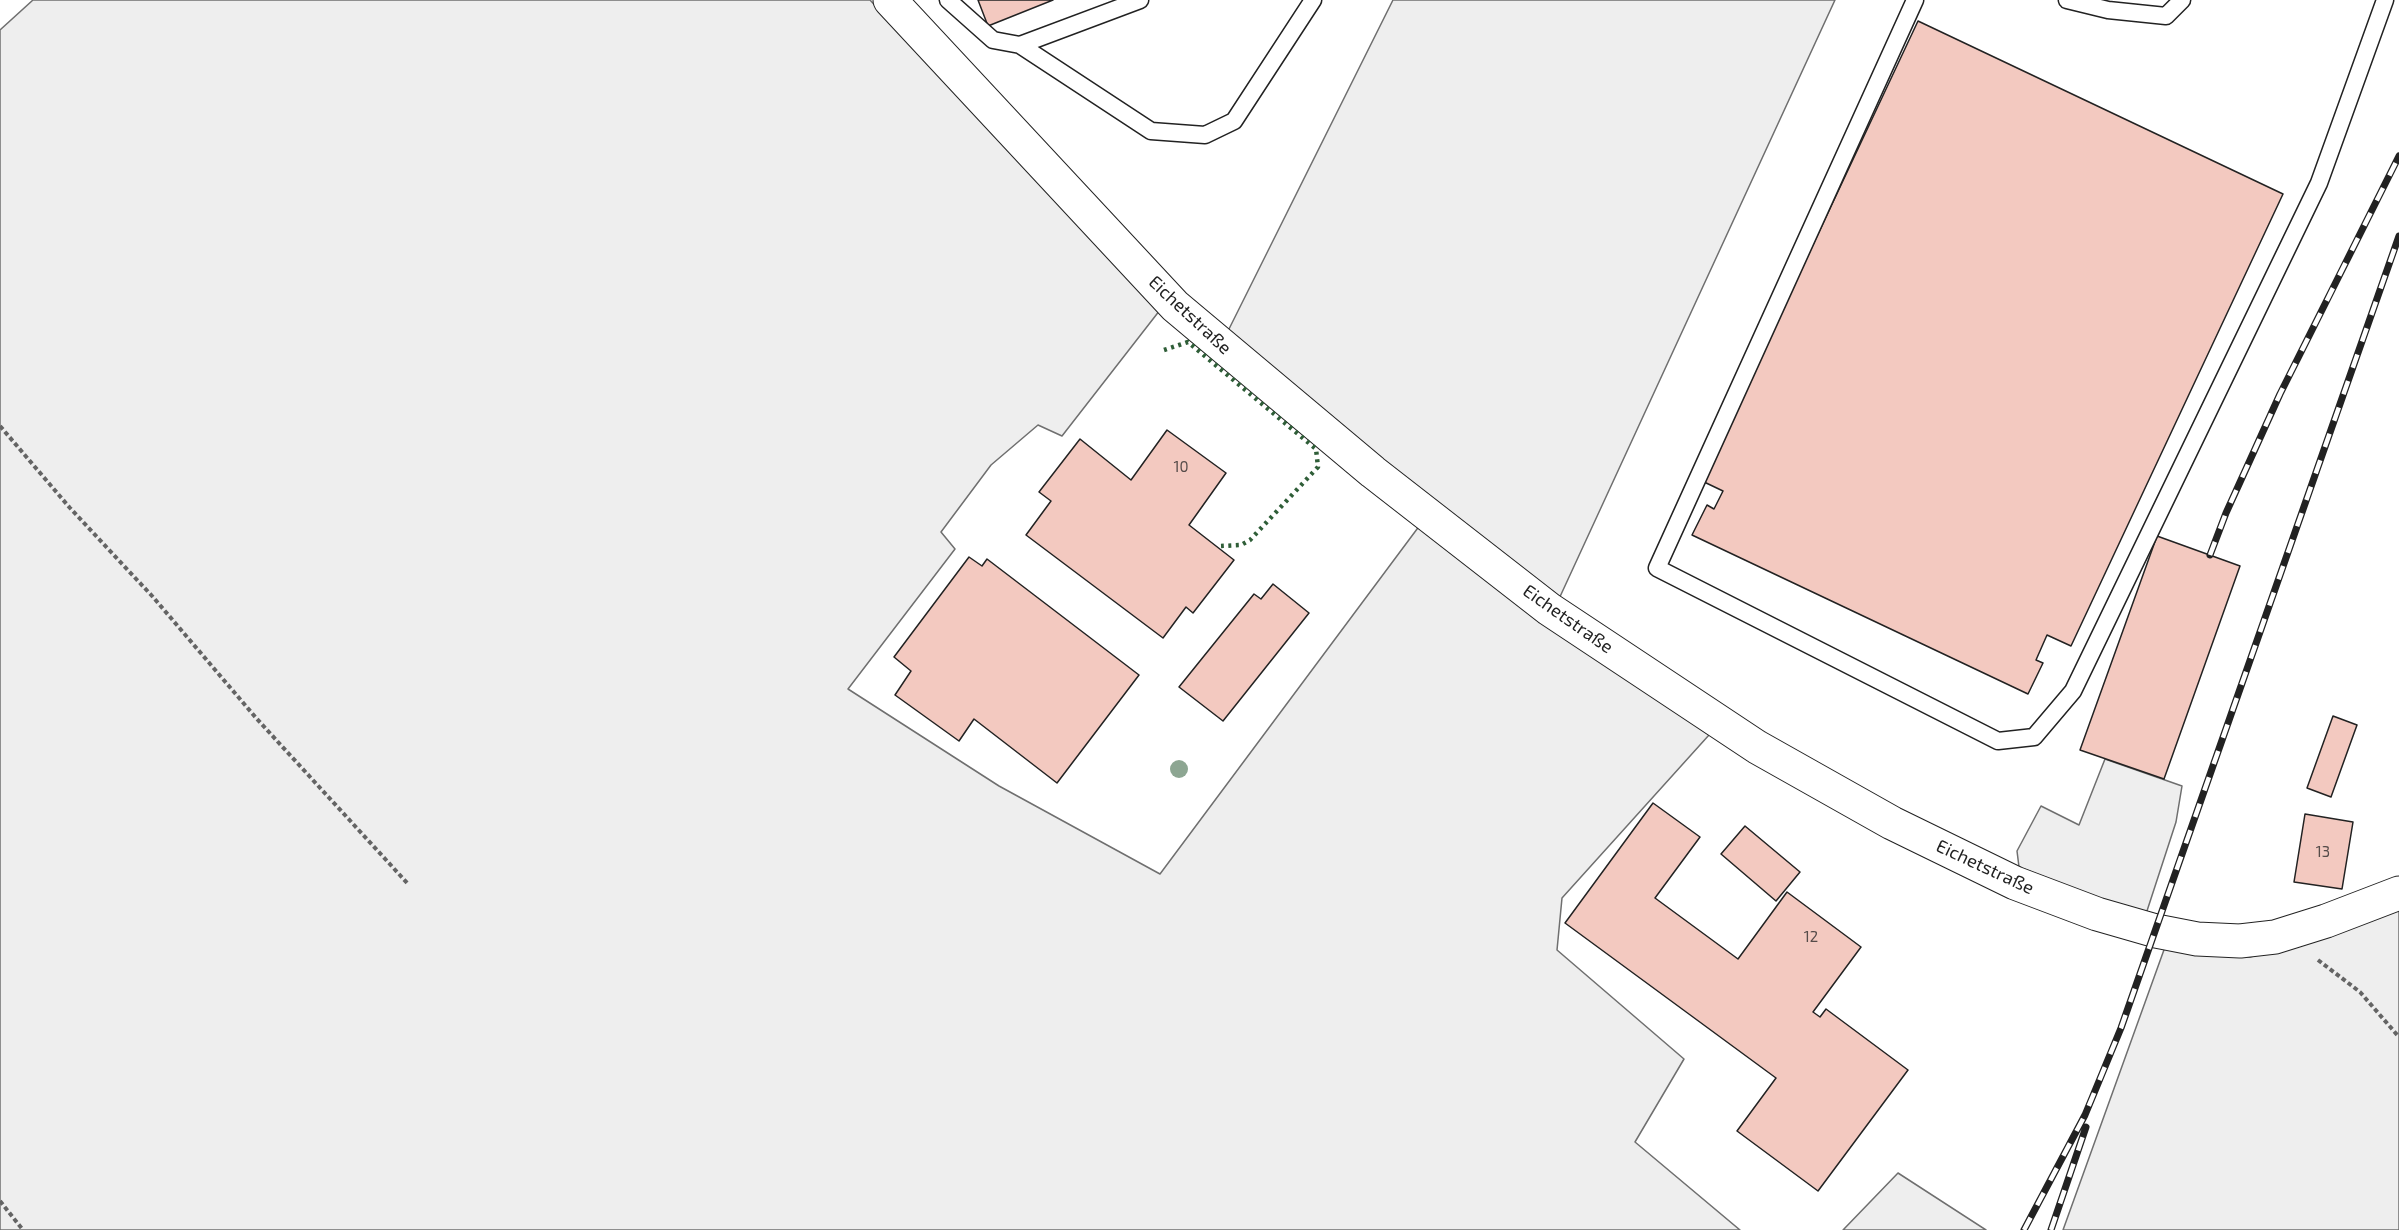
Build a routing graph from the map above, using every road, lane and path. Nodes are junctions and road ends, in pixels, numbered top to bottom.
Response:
1 (890, 0) edge
2 (948, 0) edge
3 (1140, 0) edge
4 (1313, 0) edge
5 (1916, 0) edge
6 (2067, 0) edge
7 (2182, 0) edge
8 (2385, 0) edge
9 (1020, 45) junction
10 (0, 426) edge
11 (409, 885) dead end
12 (2399, 893) edge
13 (2275, 937) junction
14 (2399, 1037) edge
15 (0, 1201) edge
16 (23, 1230) edge

1 - 13 street, Eichetstraße
2 - 9 lane
3 - 9 lane
4 - 9 lane
5 - 8 lane
6 - 7 lane
10 - 11 path
12 - 13 street, Eichetstraße
13 - 14 path
15 - 16 path

